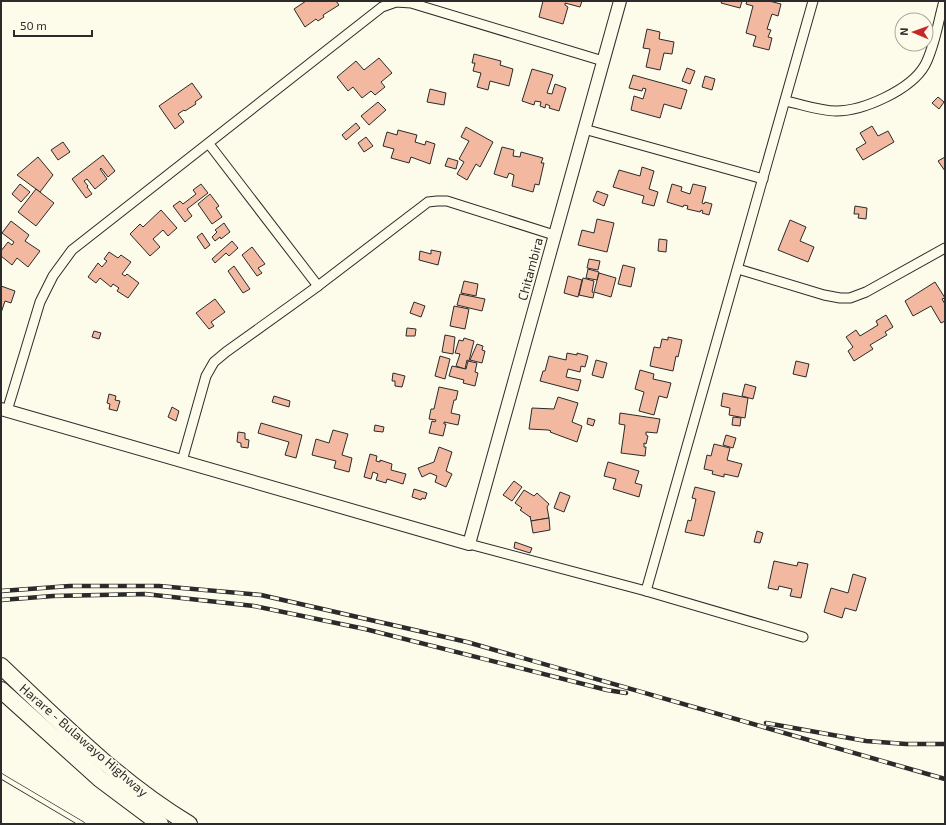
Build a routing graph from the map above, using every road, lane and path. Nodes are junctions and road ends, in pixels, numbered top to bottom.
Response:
1 (620, 1) edge
2 (813, 1) edge
3 (944, 1) edge
4 (603, 61) junction
5 (785, 101) junction
6 (584, 129) junction
7 (209, 144) junction
8 (763, 179) junction
9 (554, 235) junction
10 (945, 248) edge
11 (738, 269) junction
12 (318, 286) junction
13 (4, 410) edge
14 (182, 461) junction
15 (469, 544) junction
16 (646, 592) junction
17 (804, 637) dead end
18 (1, 666) edge
19 (1, 690) edge
20 (1, 776) edge
21 (82, 824) edge
22 (160, 824) edge
23 (189, 824) edge

1 - 4 street, Chitambira
2 - 5 street
3 - 5 street
4 - 6 street, Chitambira
4 - 7 street
5 - 8 street
6 - 8 street
6 - 9 street, Chitambira
7 - 12 street
7 - 13 street
8 - 11 street
9 - 12 street
9 - 15 street, Chitambira
10 - 11 street
11 - 16 street
12 - 14 street
13 - 14 street
14 - 15 street
15 - 16 street
16 - 17 street
18 - 23 highway, Harare - Bulawayo Highway
19 - 22 highway, Harare - Bulawayo Highway
20 - 21 lane

